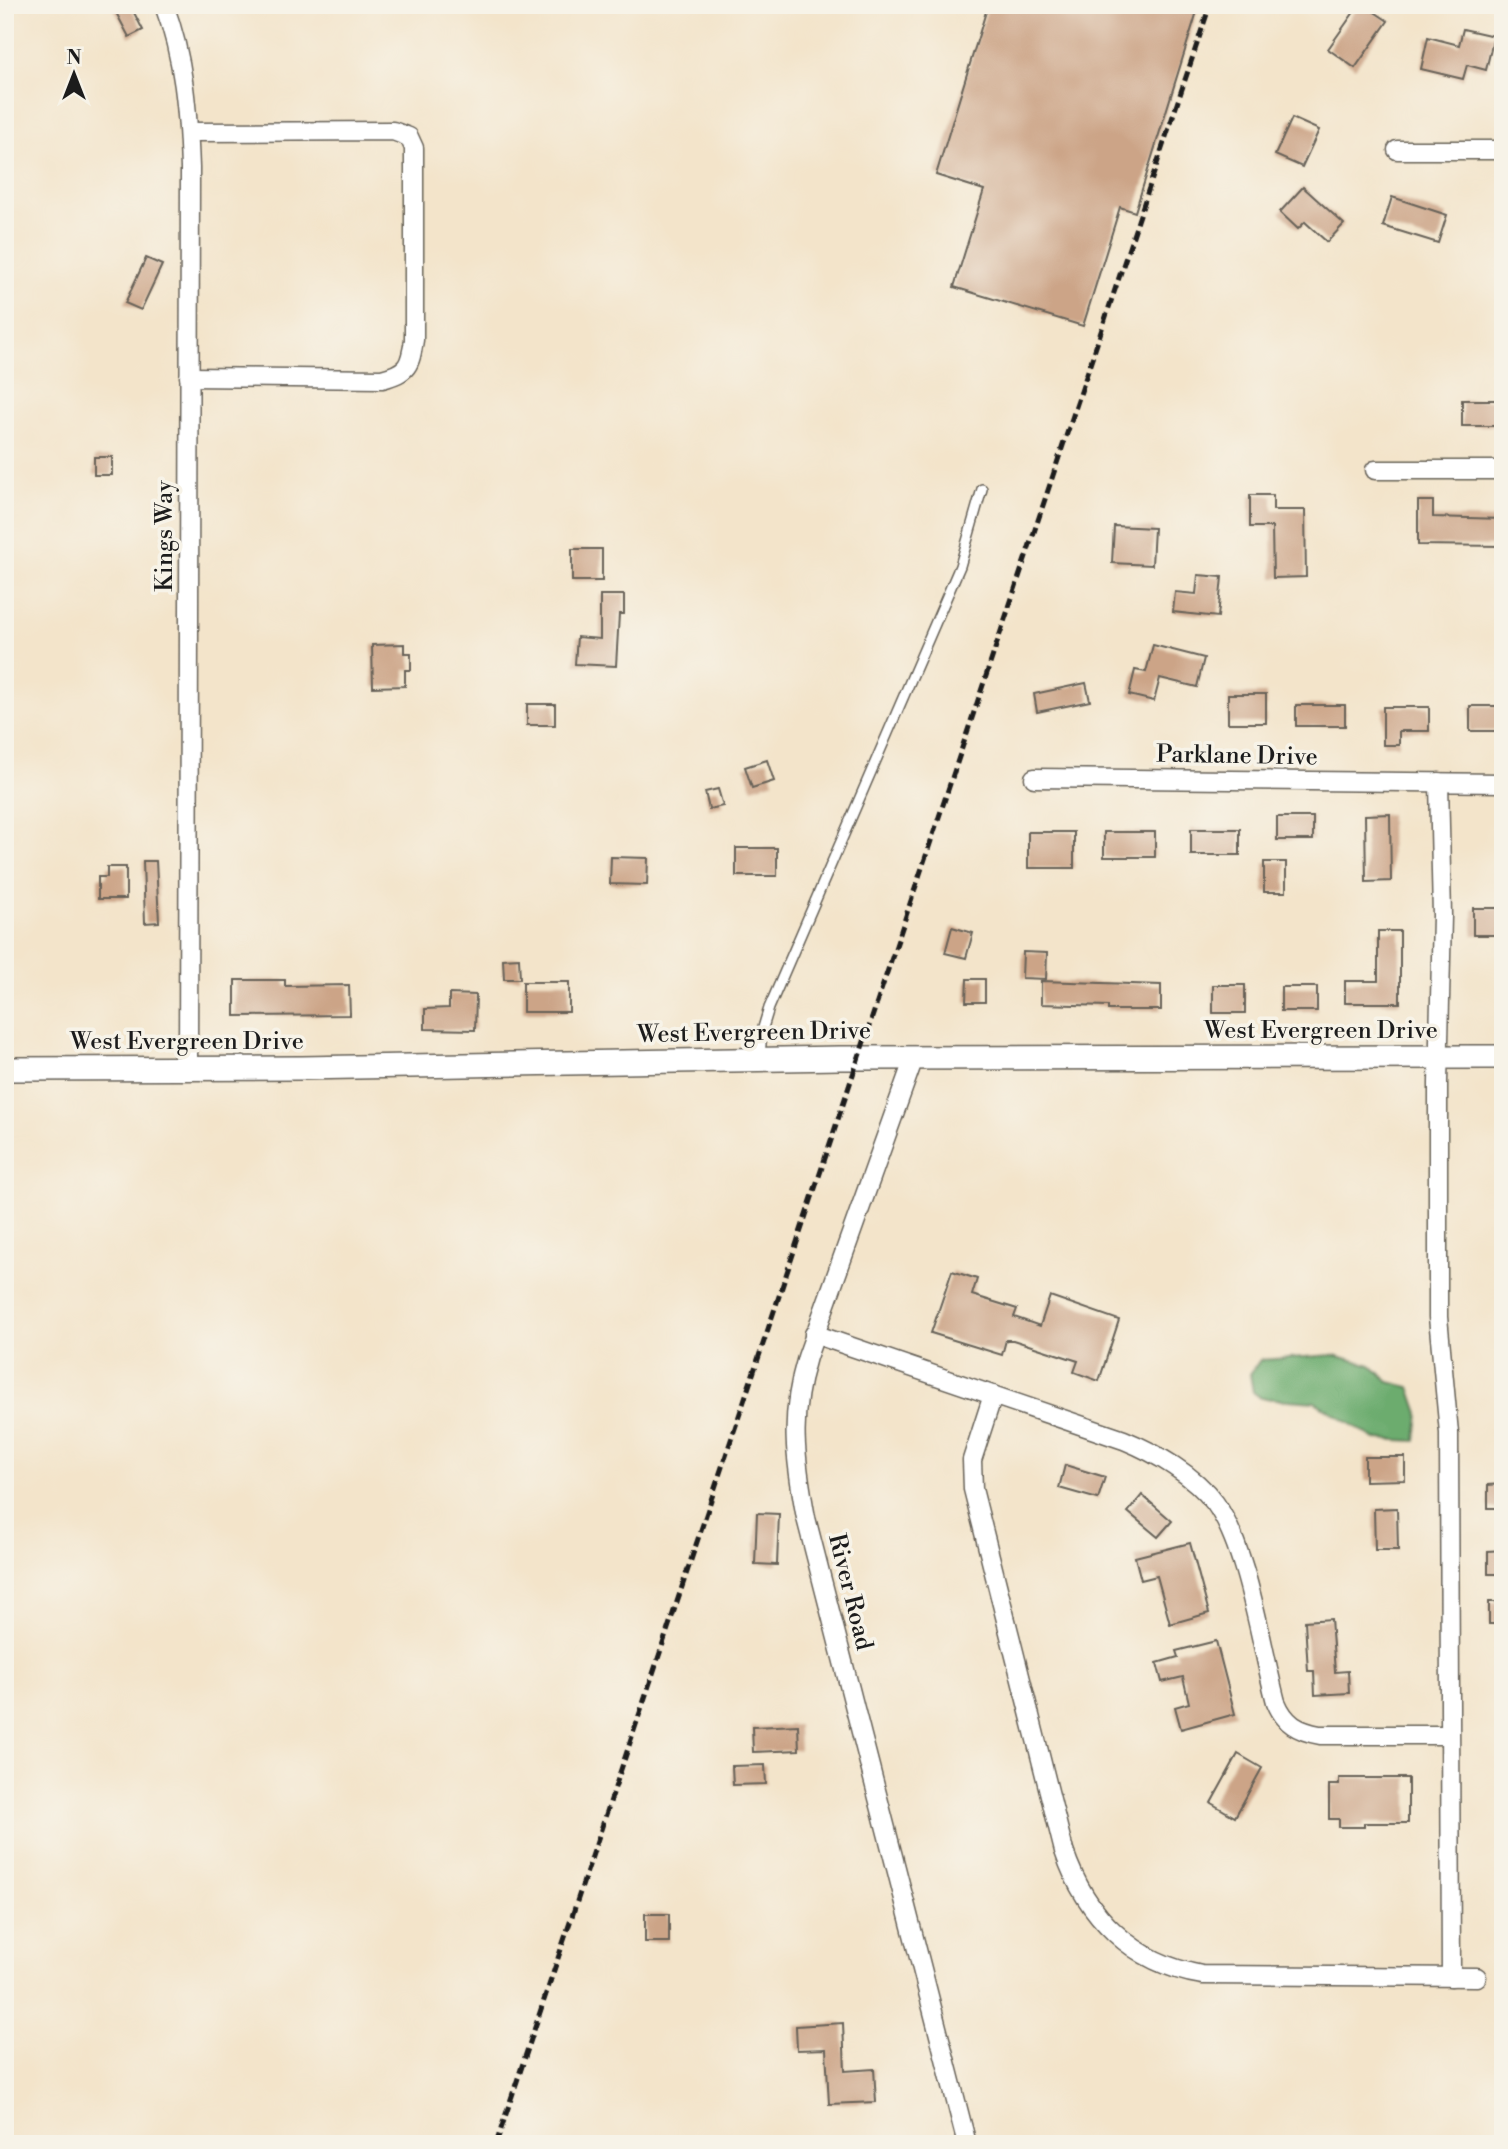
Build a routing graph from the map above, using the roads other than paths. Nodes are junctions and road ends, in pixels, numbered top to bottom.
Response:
1 (164, 5) edge
2 (189, 132) junction
3 (1397, 150) dead end
4 (1503, 150) edge
5 (189, 377) junction
6 (1375, 470) dead end
7 (1503, 470) edge
8 (982, 489) dead end
9 (1034, 778) dead end
10 (1439, 782) junction
11 (1503, 783) edge
12 (1438, 1057) junction
13 (1503, 1057) edge
14 (914, 1058) junction
15 (760, 1059) junction
16 (5, 1069) edge
17 (188, 1070) junction
18 (814, 1335) junction
19 (993, 1395) junction
20 (1449, 1735) junction
21 (1451, 1976) junction
22 (1477, 1976) dead end
23 (967, 2144) edge

1 - 2 street, Kings Way
2 - 5 street, Kings Way
2 - 5 street
3 - 4 street
5 - 17 street, Kings Way
6 - 7 street
8 - 15 lane
9 - 10 street, Parklane Drive
10 - 11 street, Parklane Drive
10 - 12 street
12 - 13 street, West Evergreen Drive
12 - 14 street, West Evergreen Drive
12 - 20 street
14 - 15 street, West Evergreen Drive
14 - 18 street, River Road
15 - 17 street, West Evergreen Drive
16 - 17 street, West Evergreen Drive
18 - 19 street
18 - 23 street, River Road
19 - 20 street
19 - 21 street
20 - 21 street
21 - 22 street

